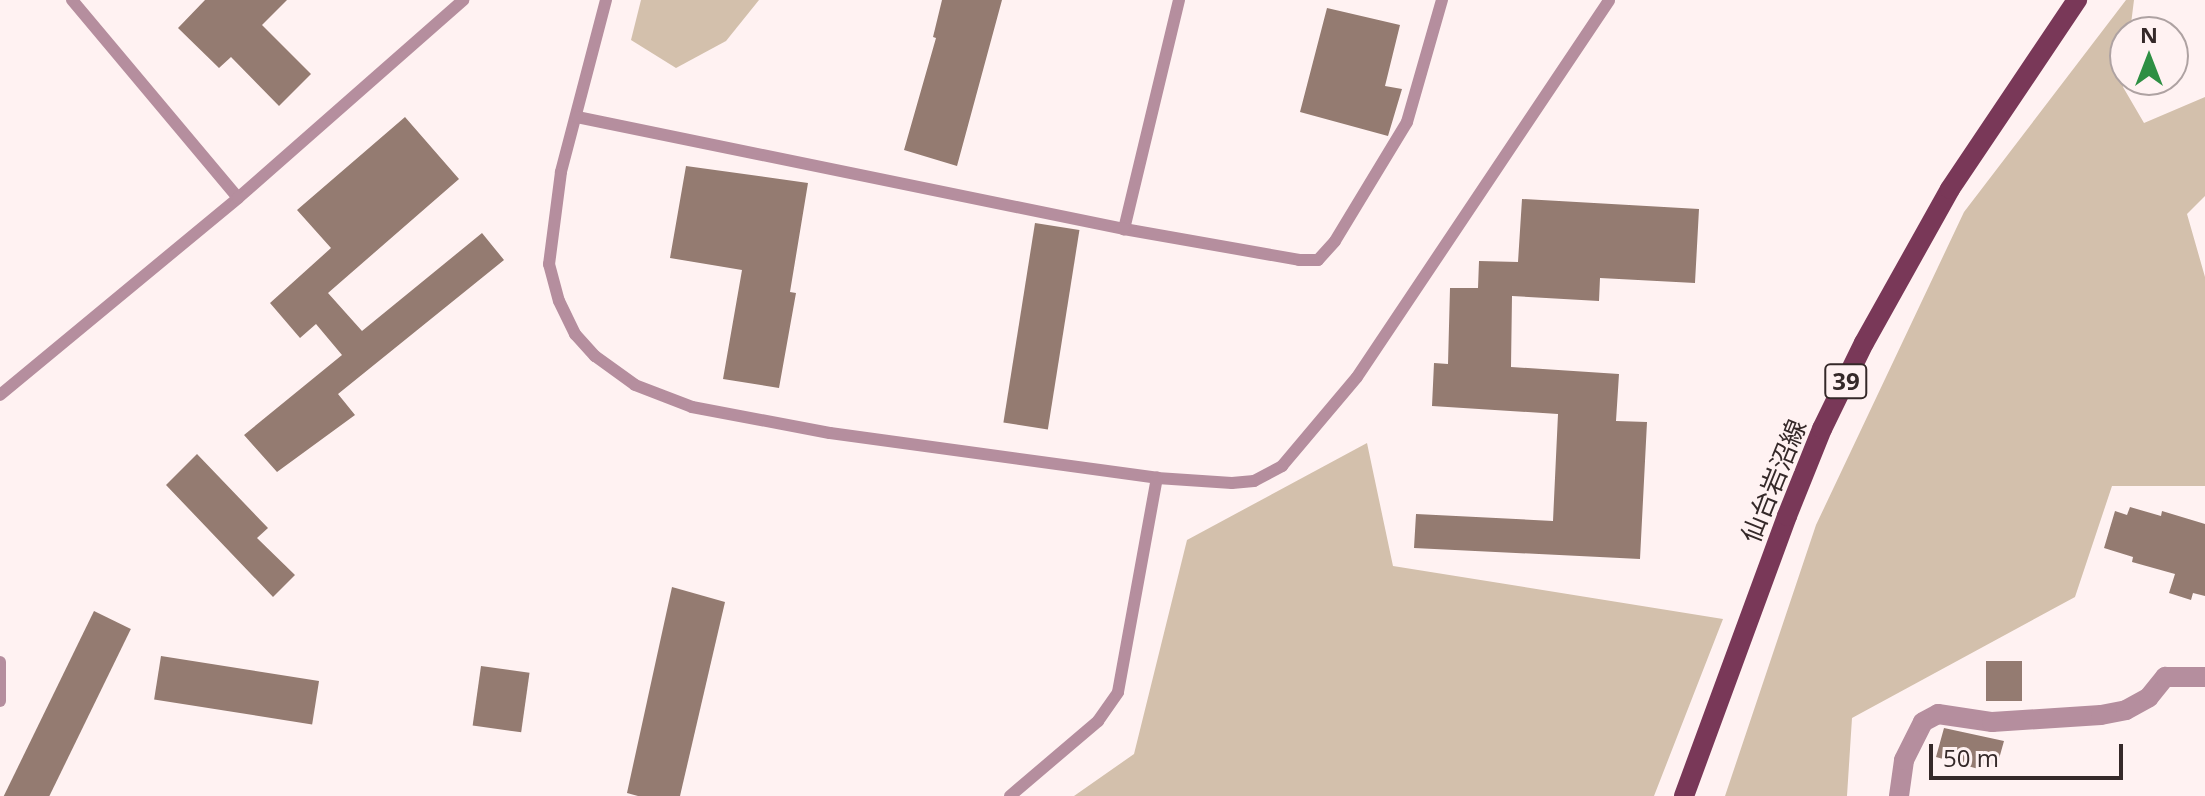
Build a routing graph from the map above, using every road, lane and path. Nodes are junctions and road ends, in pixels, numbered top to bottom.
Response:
1 (72, 0) edge
2 (463, 0) edge
3 (606, 0) edge
4 (1179, 0) edge
5 (1442, 0) edge
6 (1609, 0) edge
7 (2077, 0) edge
8 (577, 117) junction
9 (238, 198) junction
10 (1124, 229) junction
11 (0, 395) edge
12 (1157, 478) junction
13 (0, 662) edge
14 (2205, 677) edge
15 (0, 701) edge
16 (1010, 796) edge
17 (1684, 796) edge
18 (1899, 796) edge

1 - 9 lane
2 - 9 lane
3 - 8 lane
4 - 10 lane
5 - 10 lane
6 - 12 lane
7 - 17 main road, 仙台岩沼線 / 39
8 - 10 lane
8 - 12 lane
9 - 11 lane
12 - 16 lane
13 - 15 lane
14 - 18 street

